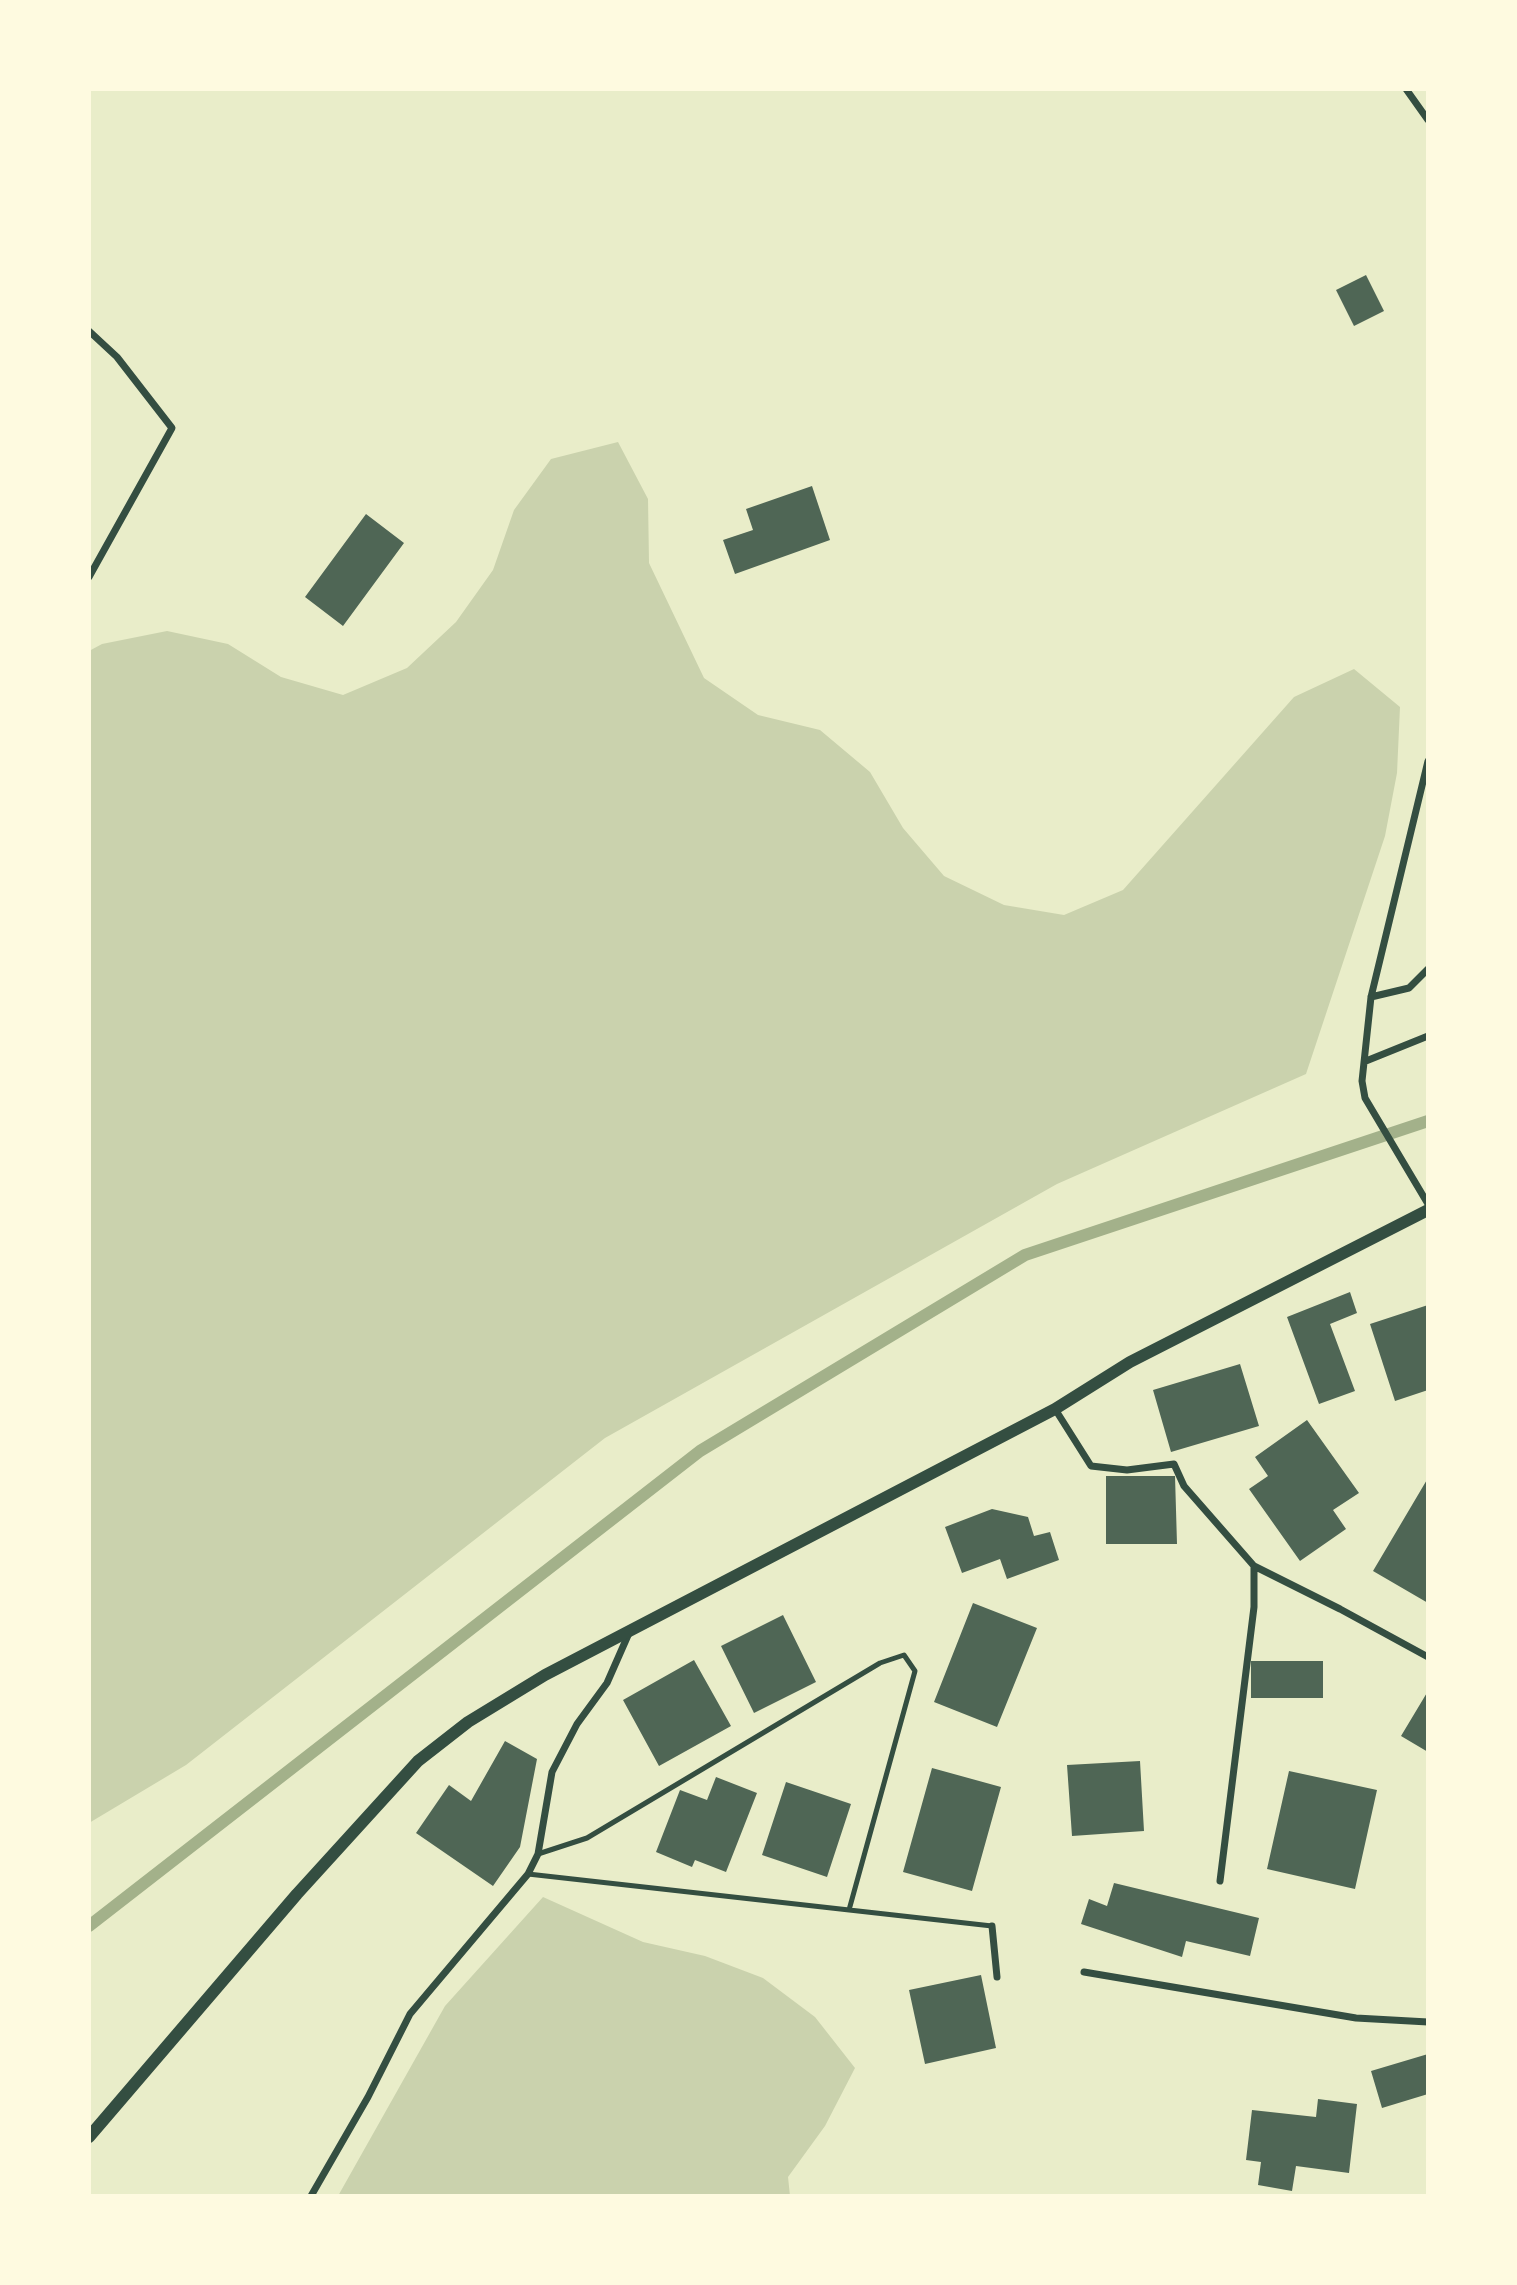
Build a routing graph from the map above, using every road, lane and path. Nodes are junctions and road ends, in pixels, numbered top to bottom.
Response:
1 (1406, 89) edge
2 (1428, 120) edge
3 (89, 331) edge
4 (89, 577) edge
5 (1428, 761) edge
6 (1428, 969) edge
7 (1371, 997) junction
8 (1428, 1036) edge
9 (1366, 1061) junction
10 (1428, 1204) edge
11 (1428, 1210) edge
12 (1055, 1409) junction
13 (1254, 1566) junction
14 (629, 1633) junction
15 (1428, 1657) edge
16 (538, 1854) junction
17 (528, 1874) junction
18 (1220, 1881) dead end
19 (849, 1910) junction
20 (992, 1926) joint
21 (1084, 1972) dead end
22 (997, 1977) dead end
23 (1428, 2022) edge
24 (89, 2137) edge
25 (311, 2196) edge

1 - 2 street
3 - 4 street
5 - 7 street
6 - 7 street
7 - 9 street
8 - 9 street
9 - 10 street
11 - 12 street
12 - 13 street
12 - 14 street
13 - 15 street
13 - 18 street
14 - 16 street
14 - 24 street
16 - 17 street
16 - 19 lane
17 - 19 lane
17 - 25 street
19 - 20 lane
20 - 22 street
21 - 23 street

